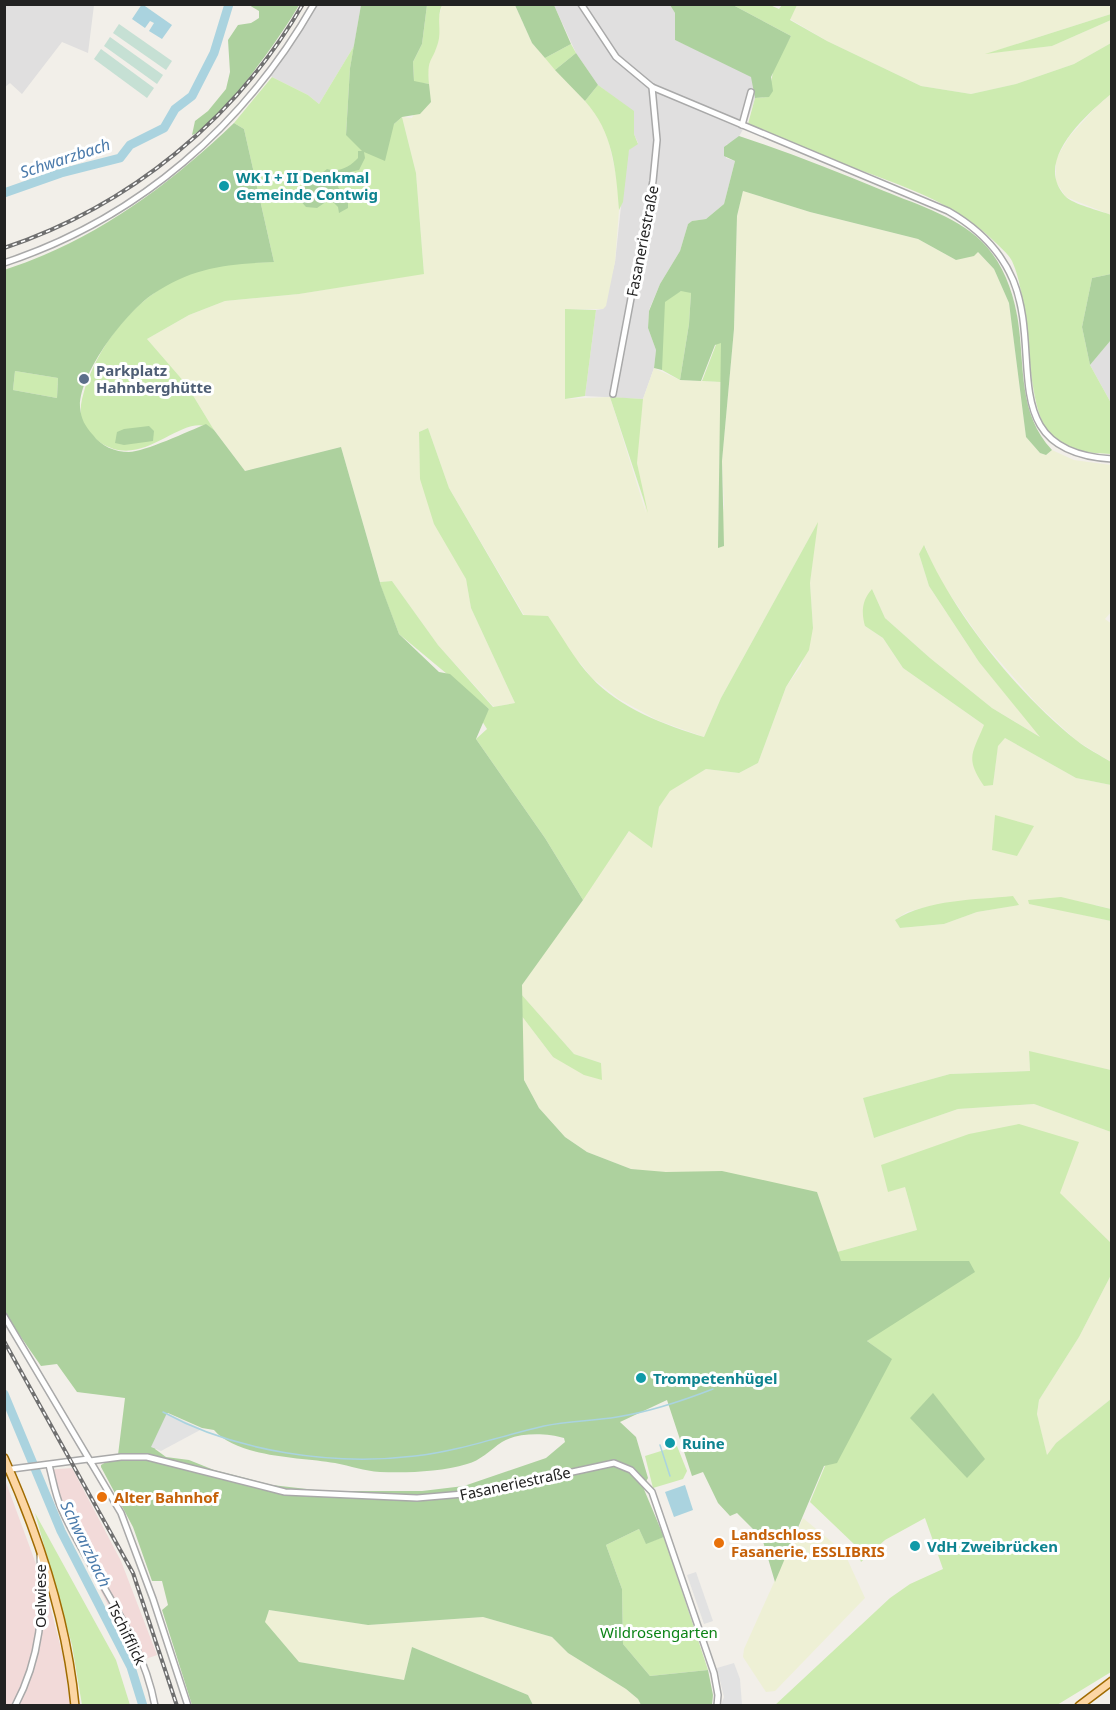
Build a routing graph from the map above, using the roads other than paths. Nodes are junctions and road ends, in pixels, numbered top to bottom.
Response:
1 (314, 4) edge
2 (580, 4) edge
3 (652, 87) junction
4 (750, 92) dead end
5 (742, 125) junction
6 (4, 263) edge
7 (613, 394) dead end
8 (1112, 459) edge
9 (4, 1316) edge
10 (4, 1458) edge
11 (89, 1460) junction
12 (47, 1465) junction
13 (7, 1470) edge
14 (40, 1554) junction
15 (1112, 1681) edge
16 (15, 1706) edge
17 (75, 1706) edge
18 (155, 1706) edge
19 (188, 1706) edge
20 (717, 1706) edge
21 (1079, 1706) edge

1 - 6 street
2 - 3 street
3 - 5 street
3 - 7 street, Fasaneriestraße
4 - 5 street
5 - 8 street
9 - 11 street
10 - 13 main road
11 - 12 street
11 - 19 street
11 - 20 street, Fasaneriestraße
12 - 13 street
12 - 18 street, Tschifflick
13 - 14 main road
14 - 16 street, Oelwiese
14 - 17 main road
15 - 21 main road

